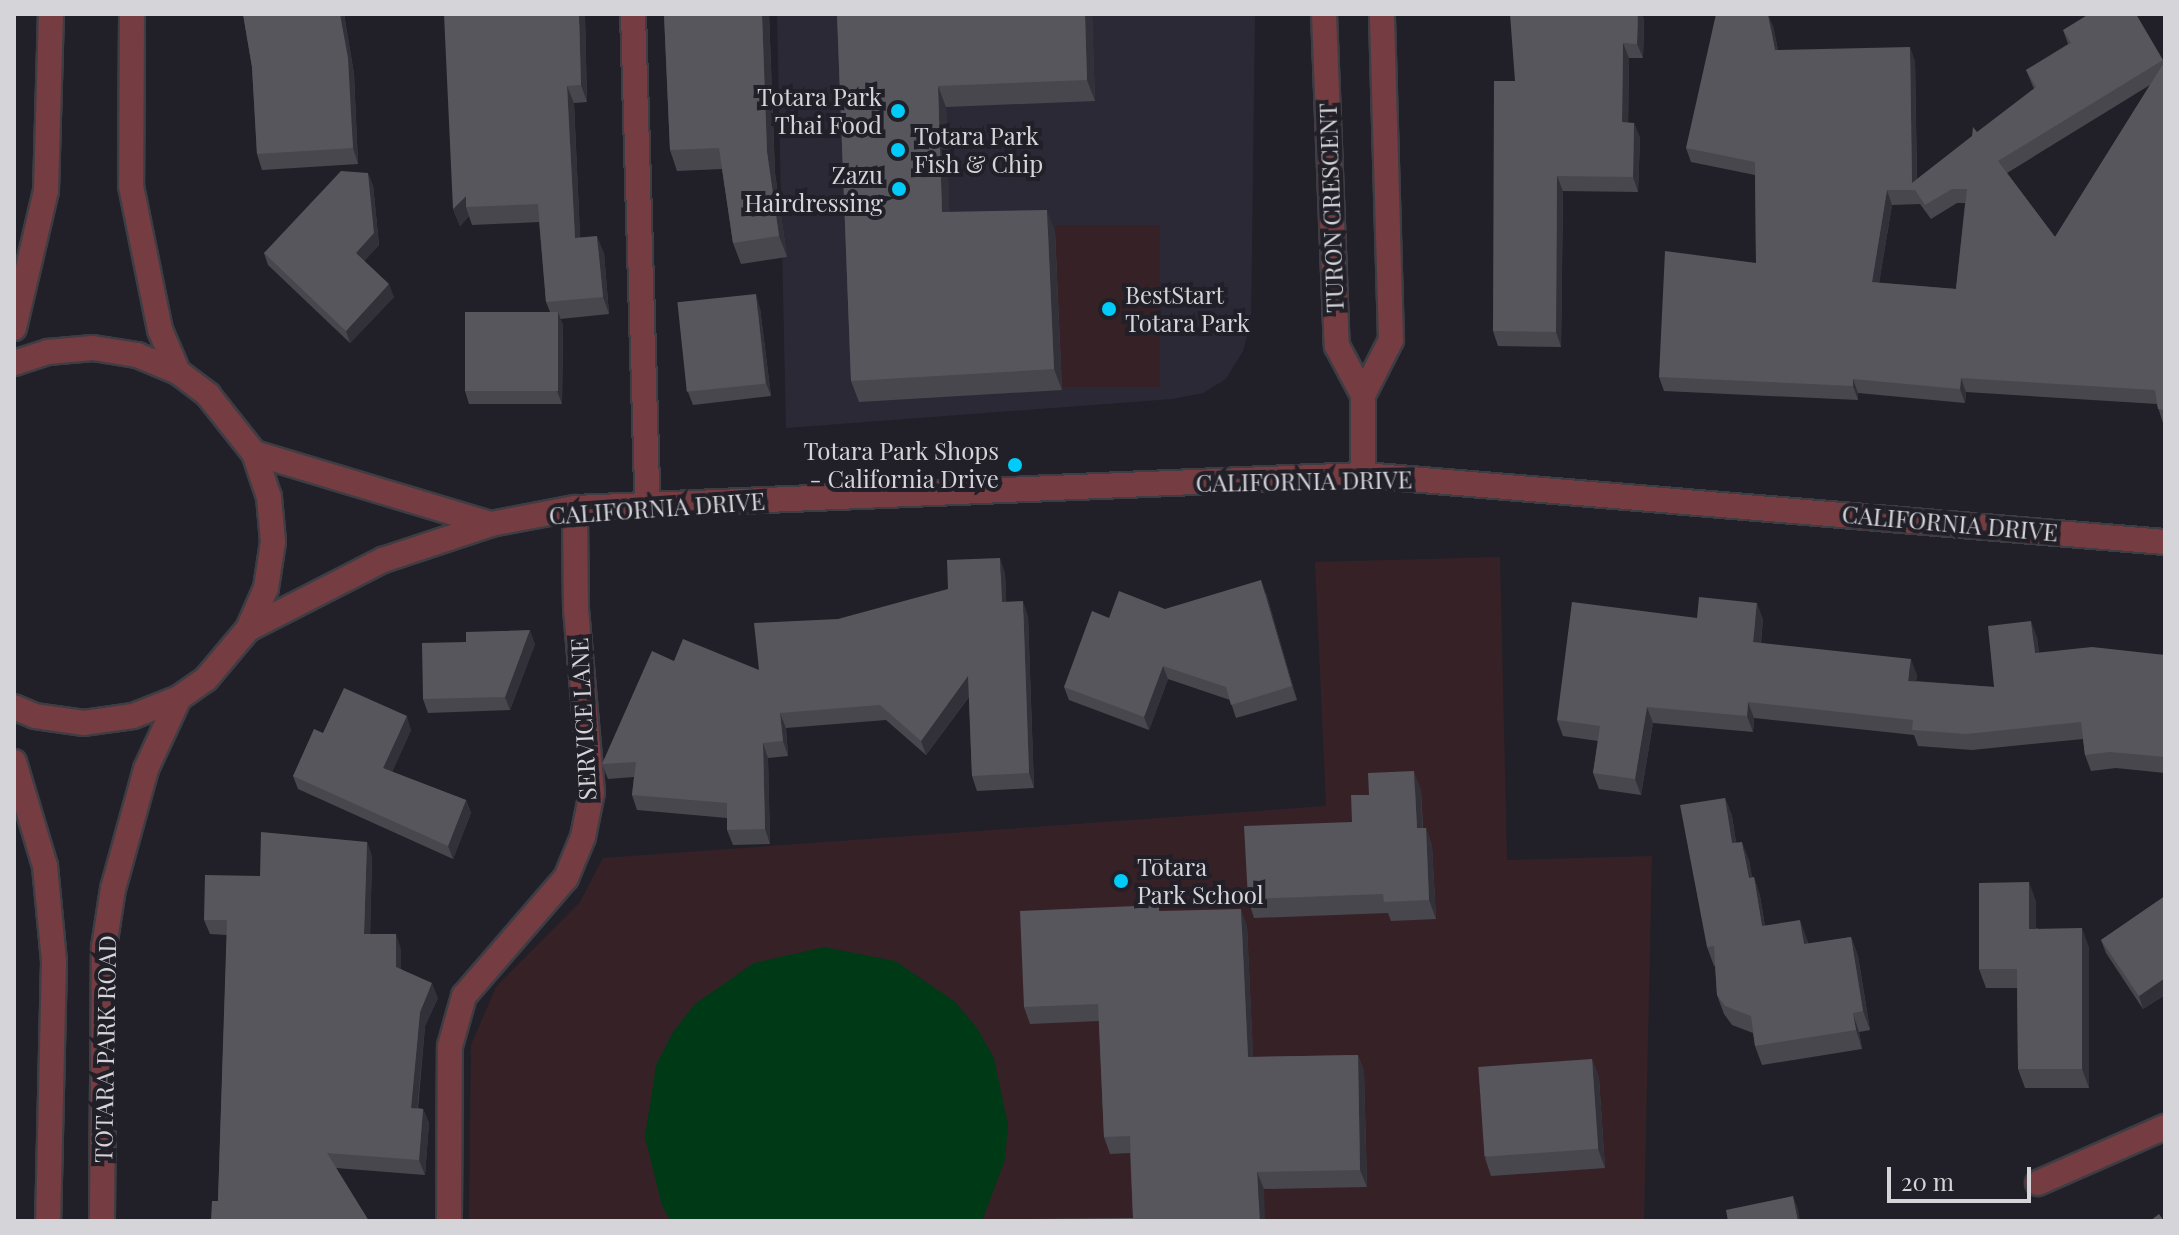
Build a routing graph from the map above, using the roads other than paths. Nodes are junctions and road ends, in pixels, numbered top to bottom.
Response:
1 (51, 14) edge
2 (132, 14) edge
3 (633, 14) edge
4 (1324, 14) edge
5 (1382, 14) edge
6 (14, 328) edge
7 (14, 363) edge
8 (178, 372) junction
9 (1363, 395) junction
10 (254, 453) junction
11 (1363, 475) junction
12 (648, 505) junction
13 (575, 508) junction
14 (491, 524) junction
15 (2165, 542) edge
16 (248, 629) junction
17 (179, 698) junction
18 (14, 707) edge
19 (14, 762) edge
20 (2165, 1127) edge
21 (2038, 1183) dead end
22 (48, 1221) edge
23 (102, 1221) edge
24 (449, 1221) edge

1 - 6 street
2 - 8 street
3 - 12 street
4 - 9 street, TURON CRESCENT
5 - 9 street, TURON CRESCENT
7 - 8 street
8 - 10 street
9 - 11 street, TURON CRESCENT
10 - 14 street, CALIFORNIA DRIVE
10 - 16 street
11 - 12 street, CALIFORNIA DRIVE
11 - 15 street, CALIFORNIA DRIVE
12 - 13 street, CALIFORNIA DRIVE
13 - 14 street, CALIFORNIA DRIVE
13 - 24 street, SERVICE LANE
14 - 16 street, CALIFORNIA DRIVE
16 - 17 street
17 - 18 street
17 - 23 street, TOTARA PARK ROAD
19 - 22 street
20 - 21 street

